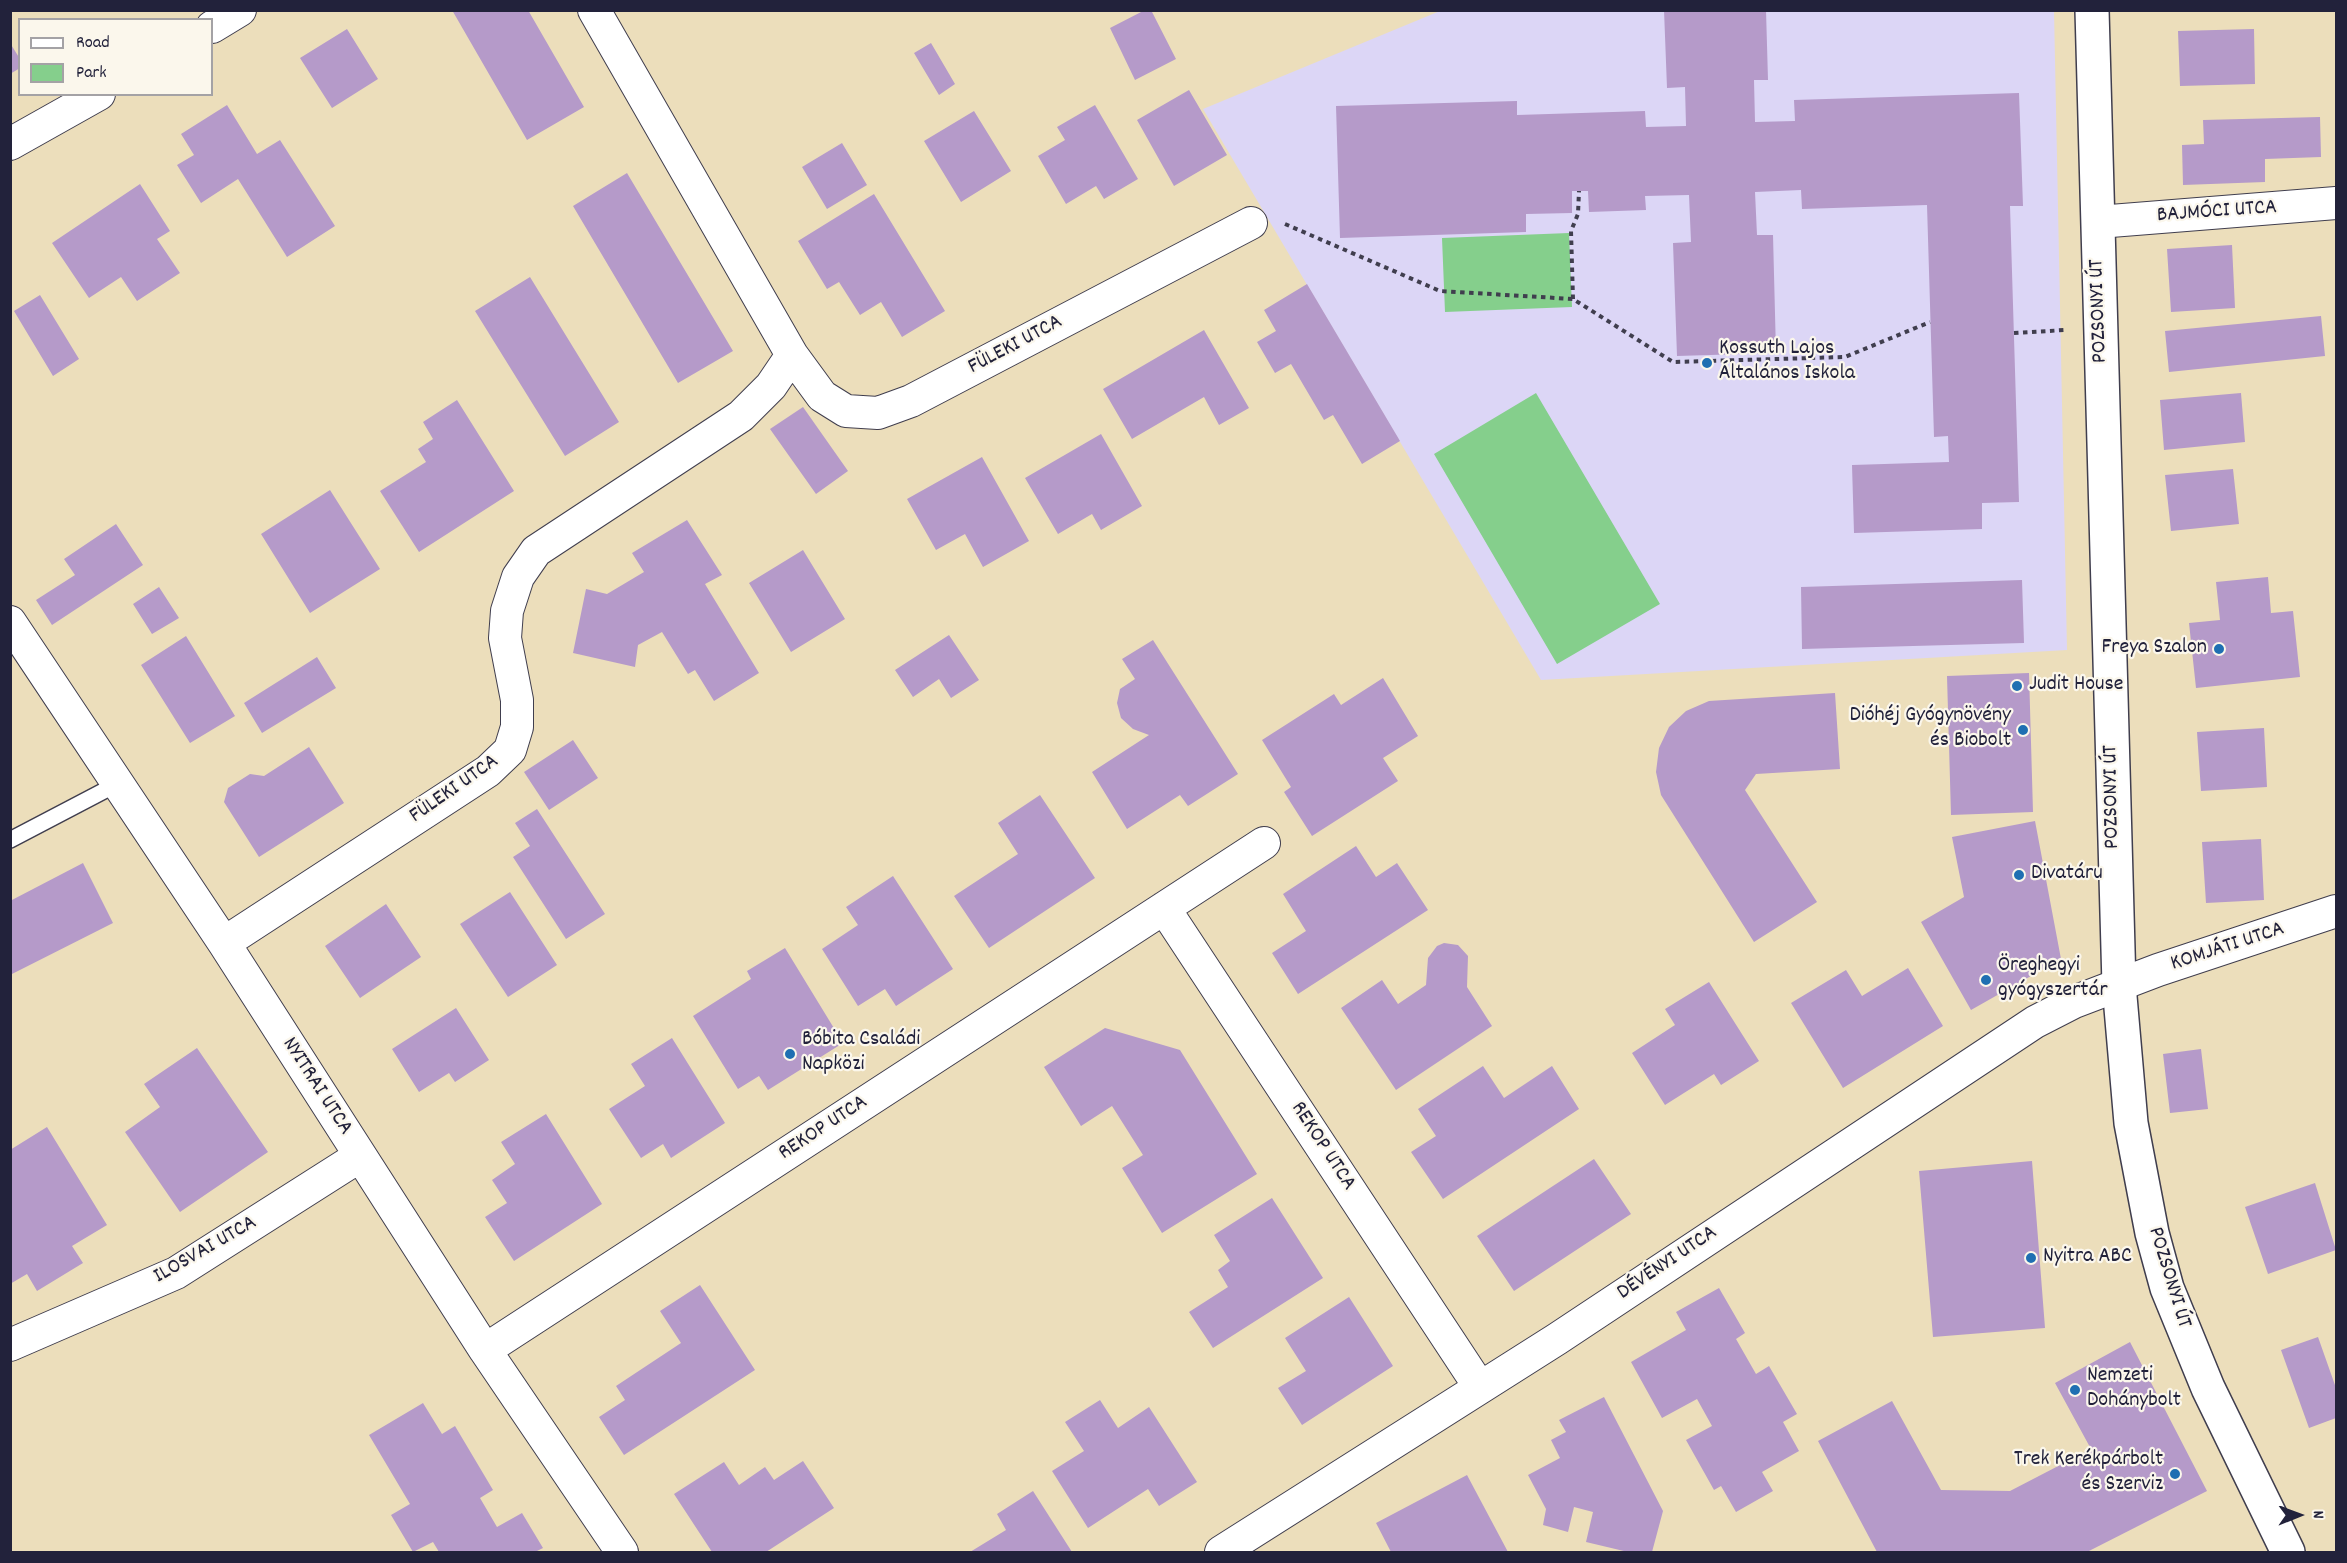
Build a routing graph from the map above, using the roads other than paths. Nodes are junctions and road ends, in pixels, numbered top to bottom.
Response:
1 (240, 10) edge
2 (594, 10) edge
3 (2092, 10) edge
4 (213, 26) edge
5 (95, 96) edge
6 (10, 144) edge
7 (2337, 203) edge
8 (2098, 222) junction
9 (1251, 224) road end
10 (792, 355) junction
11 (10, 622) edge
12 (117, 784) junction
13 (10, 840) edge
14 (1264, 843) dead end
15 (1164, 908) junction
16 (2337, 911) edge
17 (224, 943) junction
18 (2119, 984) junction
19 (360, 1156) junction
20 (10, 1345) edge
21 (485, 1350) junction
22 (1479, 1386) junction
23 (622, 1552) edge
24 (1221, 1552) edge
25 (2288, 1552) edge

1 - 4 street
2 - 10 street, FÜLEKI UTCA
3 - 8 street, POZSONYI ÚT
5 - 6 street
7 - 8 street, BAJMÓCI UTCA
8 - 18 street, POZSONYI ÚT
9 - 10 street, FÜLEKI UTCA
10 - 17 street, FÜLEKI UTCA
11 - 12 street, NYITRAI UTCA
12 - 13 lane
12 - 17 street, NYITRAI UTCA
14 - 15 street, REKOP UTCA
15 - 21 street, REKOP UTCA
15 - 22 street, REKOP UTCA
16 - 18 street, KOMJÁTI UTCA
17 - 19 street, NYITRAI UTCA
18 - 22 street, DÉVÉNYI UTCA
18 - 25 street, POZSONYI ÚT
19 - 20 street, ILOSVAI UTCA
19 - 21 street, NYITRAI UTCA
21 - 23 street, NYITRAI UTCA
22 - 24 street, DÉVÉNYI UTCA

